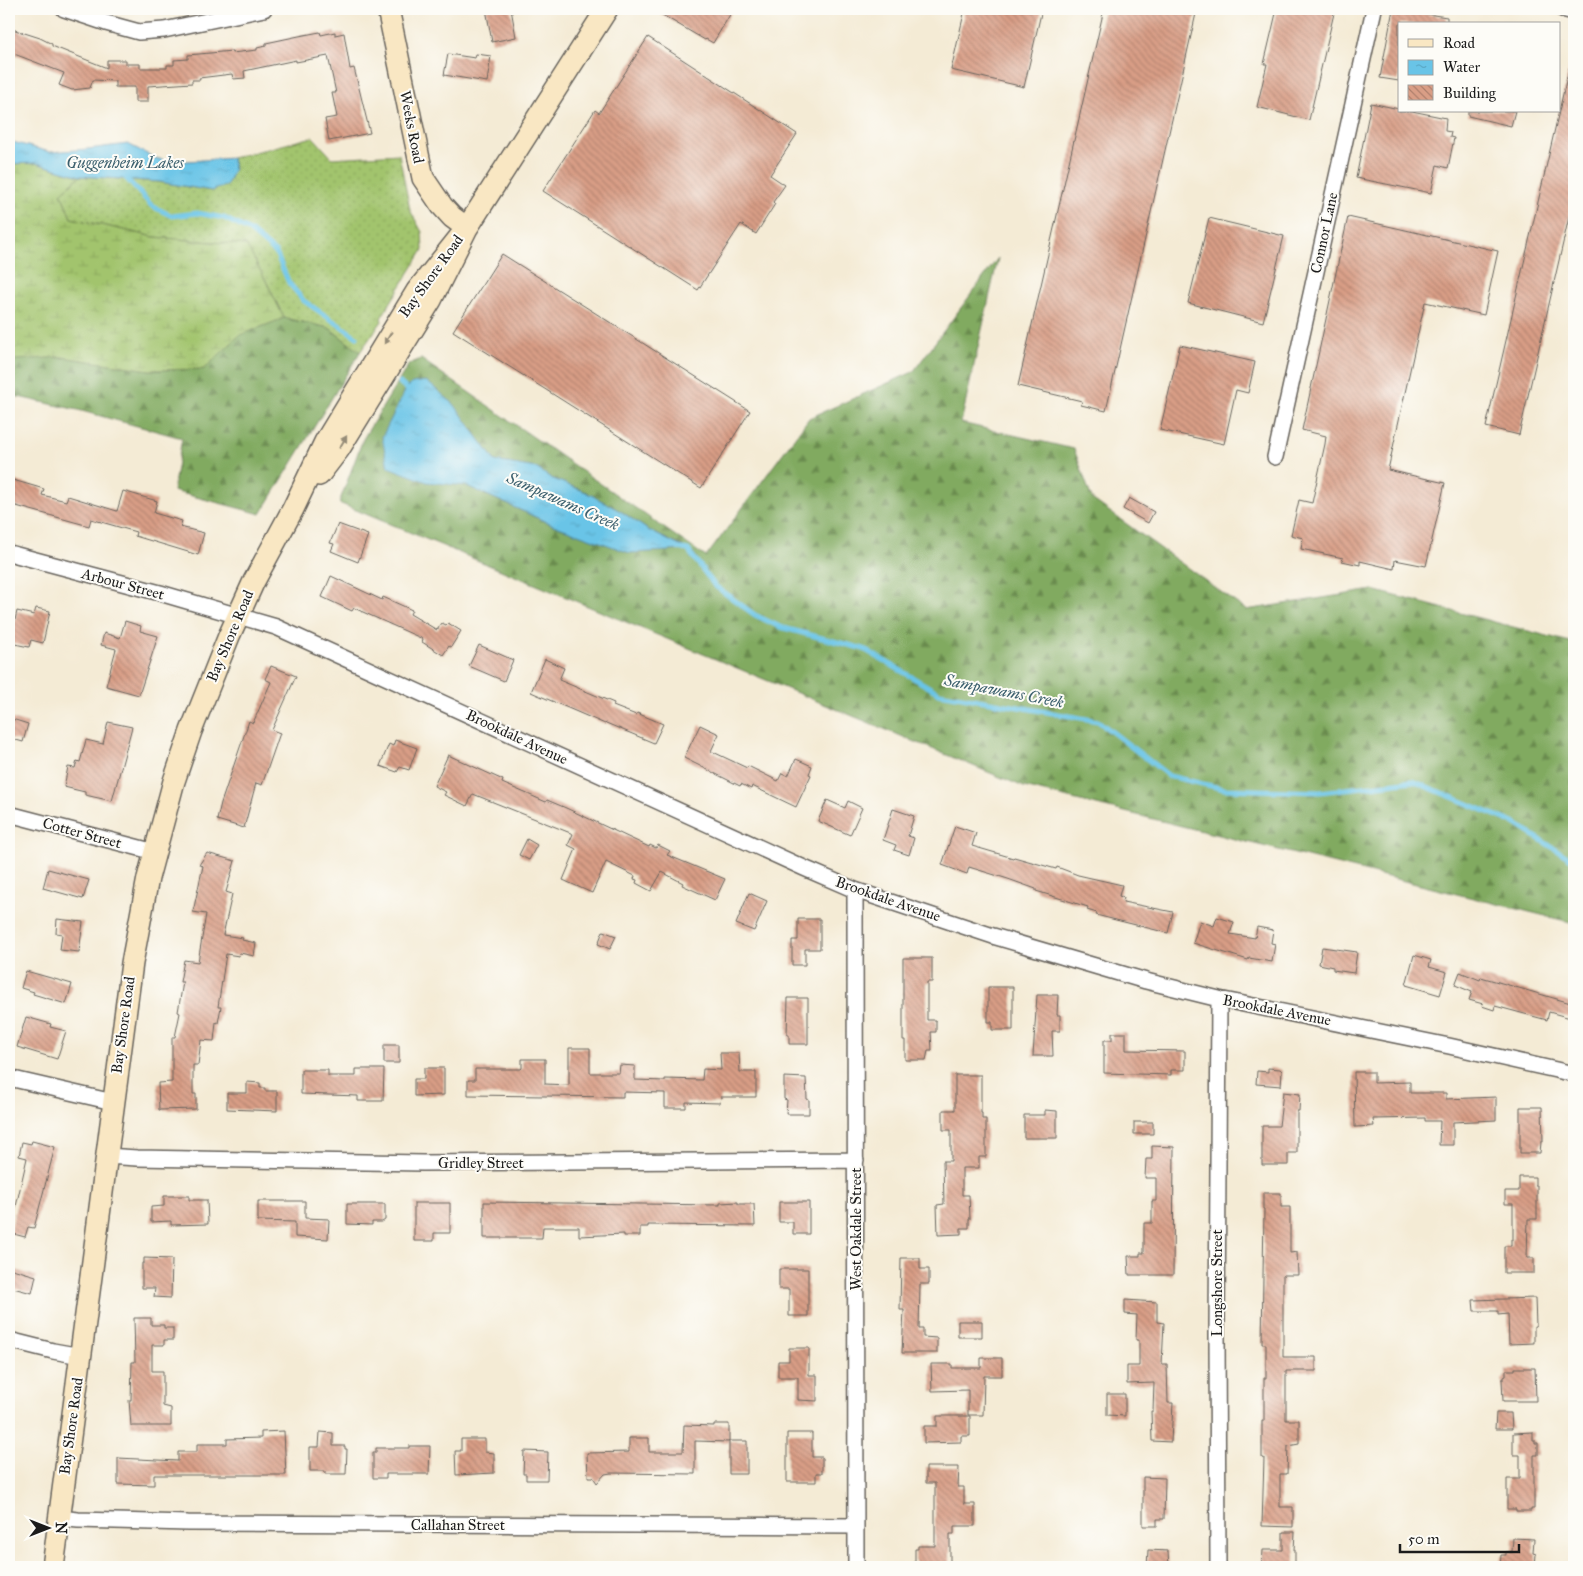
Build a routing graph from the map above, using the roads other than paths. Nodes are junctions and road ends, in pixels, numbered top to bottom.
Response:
1 (64, 9) edge
2 (264, 9) edge
3 (388, 9) edge
4 (607, 9) edge
5 (1374, 9) edge
6 (1562, 9) edge
7 (1574, 12) edge
8 (467, 228) junction
9 (1275, 457) dead end
10 (9, 553) edge
11 (238, 616) junction
12 (9, 814) edge
13 (155, 852) junction
14 (856, 890) junction
15 (1219, 998) junction
16 (1574, 1074) edge
17 (9, 1078) edge
18 (113, 1102) junction
19 (106, 1156) junction
20 (856, 1160) junction
21 (9, 1340) edge
22 (81, 1356) junction
23 (59, 1518) junction
24 (856, 1526) junction
25 (53, 1567) edge
26 (856, 1567) edge
27 (1218, 1567) edge

1 - 2 street
3 - 8 main road, Weeks Road
4 - 8 main road, Bay Shore Road
5 - 9 street, Connor Lane
6 - 7 street
8 - 11 main road, Bay Shore Road
10 - 11 street, Arbour Street
11 - 13 main road, Bay Shore Road
11 - 14 street, Brookdale Avenue
12 - 13 street, Cotter Street
13 - 18 main road, Bay Shore Road
14 - 15 street, Brookdale Avenue
14 - 20 street, West Oakdale Street
15 - 16 street, Brookdale Avenue
15 - 27 street, Longshore Street
17 - 18 street
18 - 19 main road, Bay Shore Road
19 - 20 street, Gridley Street
19 - 22 main road, Bay Shore Road
20 - 24 street, West Oakdale Street
21 - 22 street
22 - 23 main road, Bay Shore Road
23 - 24 street, Callahan Street
23 - 25 main road, Bay Shore Road
24 - 26 street, West Oakdale Street

